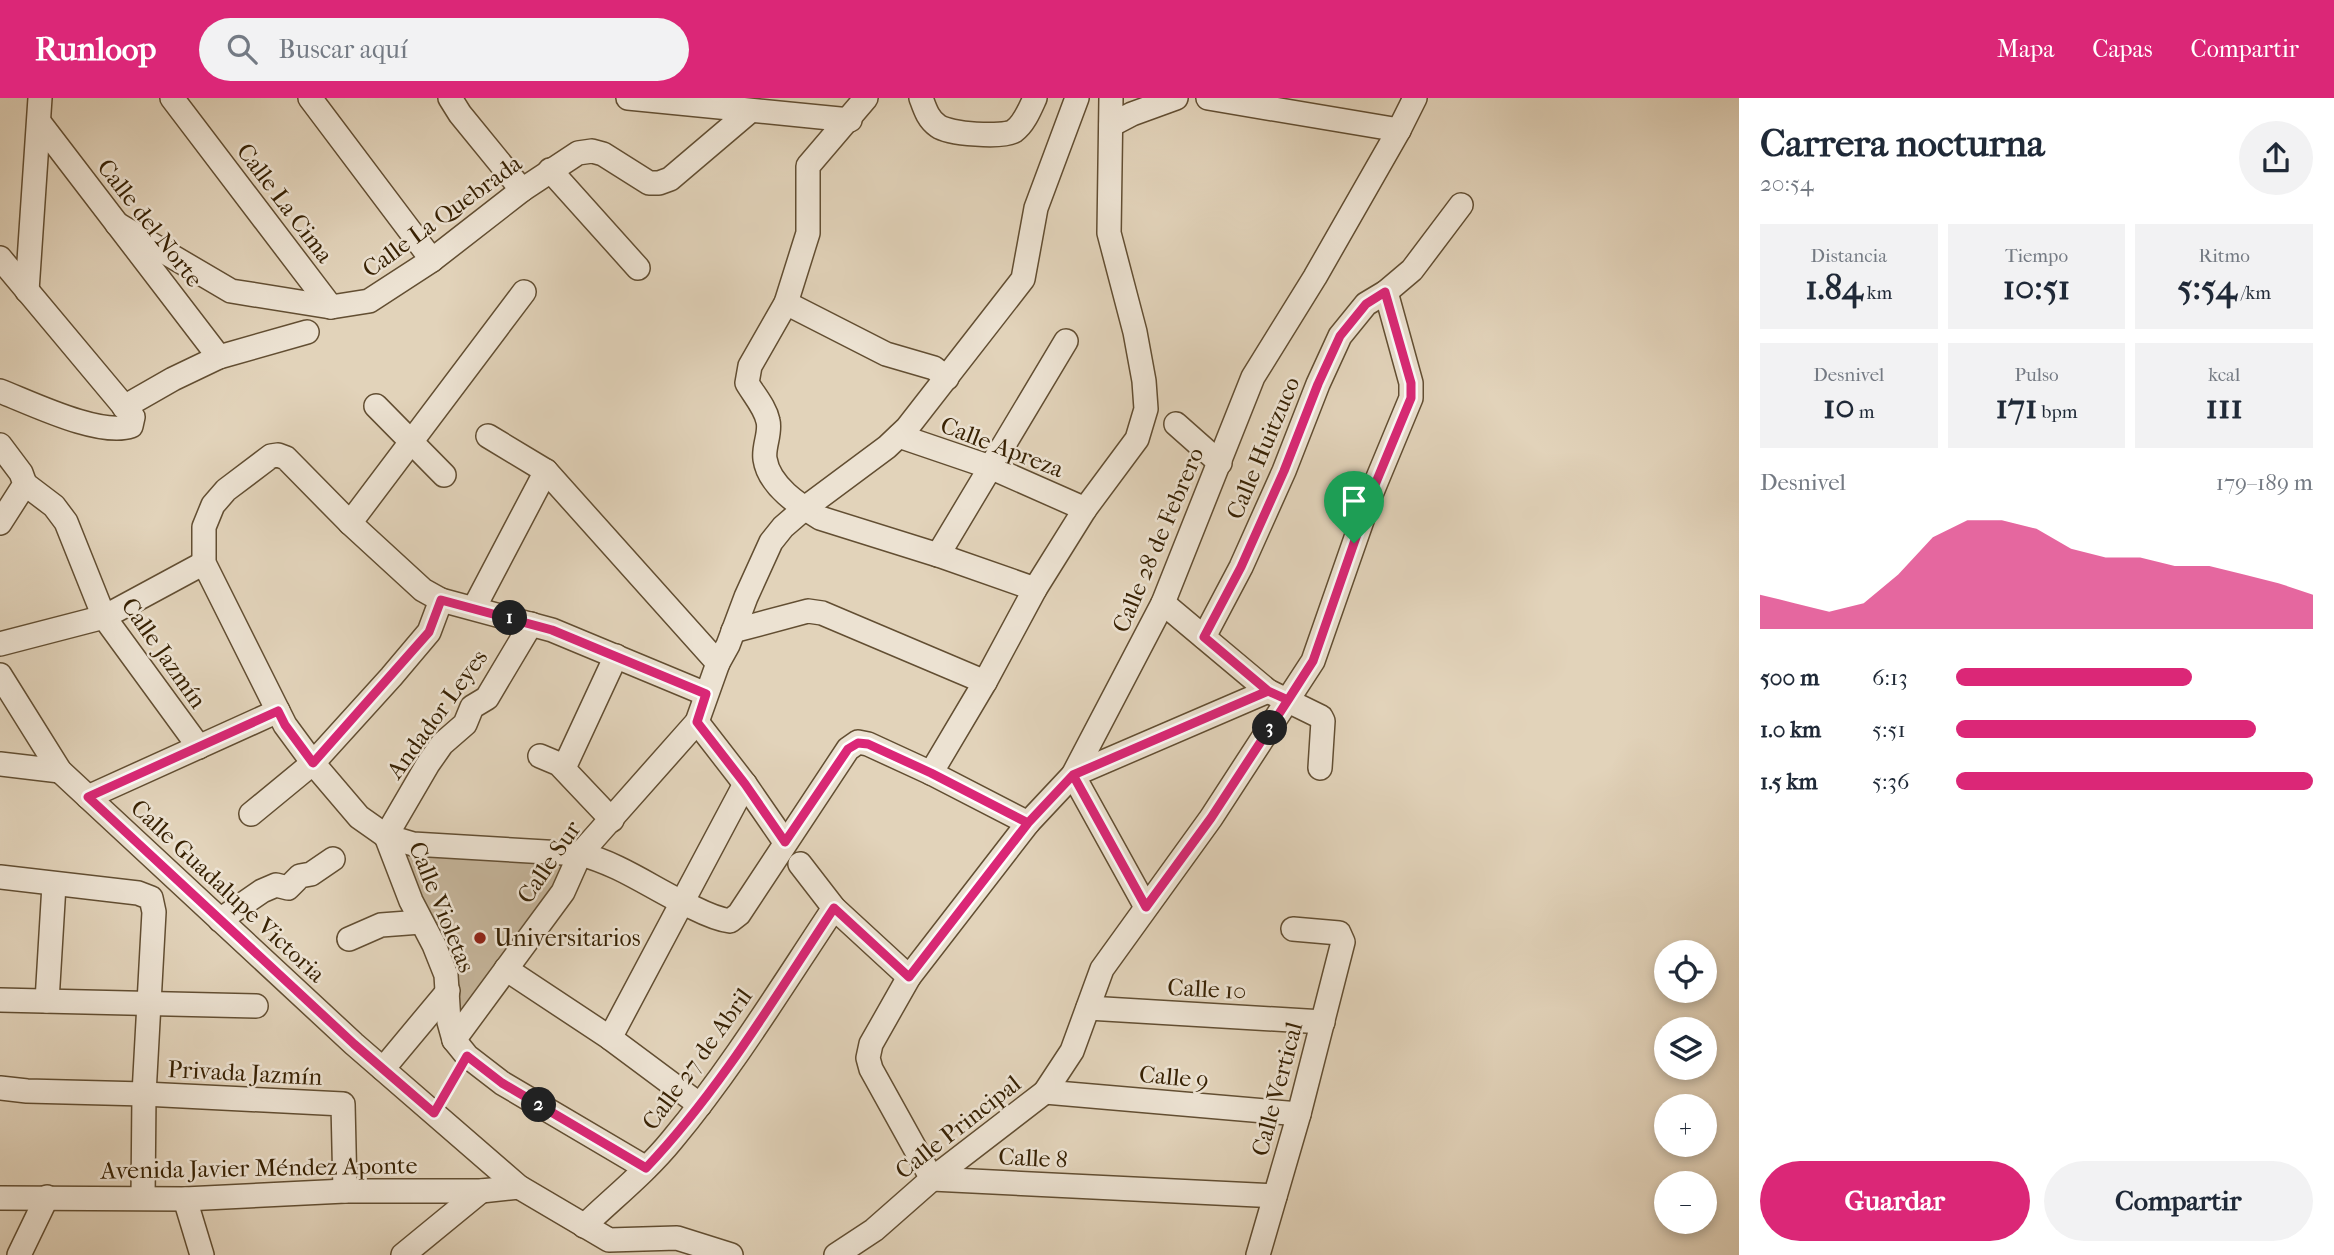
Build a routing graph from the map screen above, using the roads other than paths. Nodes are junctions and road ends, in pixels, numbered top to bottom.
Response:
1 (40, 98) edge
2 (172, 98) edge
3 (310, 98) edge
4 (450, 98) edge
5 (628, 98) edge
6 (866, 98) edge
7 (921, 98) edge
8 (1035, 98) edge
9 (1077, 98) edge
10 (1111, 98) edge
11 (1176, 98) edge
12 (1208, 98) edge
13 (1415, 98) edge
14 (700, 102) edge
15 (1309, 107) edge
16 (750, 111) junction
17 (850, 120) junction
18 (38, 122) junction
19 (1111, 125) junction
20 (1399, 130) junction
21 (550, 170) junction
22 (522, 190) junction
23 (1461, 205) dead end
24 (117, 224) junction
25 (0, 258) edge
26 (432, 260) junction
27 (638, 268) dead end
28 (27, 291) junction
29 (524, 292) dead end
30 (1385, 292) junction
31 (786, 303) junction
32 (331, 307) junction
33 (307, 331) dead end
34 (1066, 341) dead end
35 (219, 357) junction
36 (947, 378) junction
37 (0, 391) edge
38 (376, 406) dead end
39 (127, 416) junction
40 (1176, 424) dead end
41 (488, 436) dead end
42 (899, 436) junction
43 (411, 442) junction
44 (0, 446) edge
45 (1220, 463) junction
46 (990, 467) junction
47 (546, 471) junction
48 (444, 475) dead end
49 (25, 484) junction
50 (805, 508) junction
51 (1085, 509) junction
52 (0, 523) edge
53 (350, 523) junction
54 (938, 555) junction
55 (204, 563) junction
56 (1035, 589) junction
57 (441, 600) junction
58 (1163, 603) junction
59 (474, 608) junction
60 (104, 617) junction
61 (531, 624) junction
62 (733, 631) junction
63 (1204, 637) junction
64 (0, 643) edge
65 (616, 656) junction
66 (719, 663) junction
67 (0, 675) edge
68 (985, 682) junction
69 (706, 694) junction
70 (1278, 696) junction
71 (278, 711) junction
72 (697, 722) junction
73 (199, 747) junction
74 (540, 756) dead end
75 (313, 763) junction
76 (0, 764) edge
77 (564, 768) junction
78 (1320, 768) dead end
79 (60, 771) junction
80 (931, 773) junction
81 (1073, 775) junction
82 (745, 784) junction
83 (88, 797) junction
84 (251, 814) dead end
85 (612, 820) junction
86 (1028, 823) junction
87 (386, 836) junction
88 (785, 842) junction
89 (580, 854) junction
90 (333, 859) dead end
91 (800, 864) dead end
92 (0, 877) edge
93 (54, 885) junction
94 (682, 903) junction
95 (1146, 907) junction
96 (834, 908) junction
97 (220, 920) junction
98 (421, 922) junction
99 (1293, 929) dead end
100 (349, 939) dead end
101 (506, 969) junction
102 (909, 977) junction
103 (448, 991) junction
104 (0, 1000) edge
105 (47, 1001) junction
106 (149, 1004) junction
107 (256, 1006) dead end
108 (1088, 1008) junction
109 (1323, 1022) junction
110 (610, 1038) junction
111 (461, 1048) junction
112 (383, 1069) junction
113 (0, 1088) edge
114 (1045, 1092) junction
115 (144, 1094) junction
116 (700, 1105) junction
117 (1298, 1114) junction
118 (646, 1168) junction
119 (932, 1179) junction
120 (519, 1187) junction
121 (345, 1191) junction
122 (481, 1191) junction
123 (1275, 1196) junction
124 (47, 1197) junction
125 (0, 1198) edge
126 (143, 1198) junction
127 (185, 1199) junction
128 (584, 1226) junction
129 (19, 1255) edge
130 (202, 1255) edge
131 (402, 1255) edge
132 (732, 1255) edge
133 (836, 1255) edge
134 (1258, 1255) edge

1 - 18 street
2 - 32 street, Calle La Cima
3 - 26 street
4 - 22 street
5 - 14 street
6 - 17 street
7 - 8 street
9 - 36 street
10 - 19 street
11 - 19 street
12 - 15 street
13 - 20 street, Calle 28 de Febrero
14 - 16 street
15 - 20 street
16 - 17 street
16 - 21 street, Calle La Quebrada
17 - 31 street
18 - 24 street, Calle del Norte
18 - 28 street
19 - 51 street
20 - 45 street, Calle 28 de Febrero
21 - 22 street, Calle La Quebrada
21 - 27 street
22 - 26 street, Calle La Quebrada
23 - 30 street, Calle Huitzuco
24 - 32 street, Calle La Quebrada
24 - 35 street, Calle del Norte
25 - 28 street
26 - 32 street, Calle La Quebrada
28 - 39 street
29 - 43 street
30 - 63 street, Calle Huitzuco
30 - 70 street, Calle Principal
31 - 36 street
31 - 50 street
33 - 35 street
34 - 46 street
35 - 39 street
36 - 42 street
37 - 39 street
38 - 43 street
40 - 45 street
41 - 47 street
42 - 46 street, Calle Apreza
42 - 50 street
43 - 48 street
43 - 53 street
44 - 49 street
45 - 58 street, Calle 28 de Febrero
46 - 51 street, Calle Apreza
46 - 54 street
47 - 59 street
47 - 66 street
49 - 52 street
49 - 60 street, Calle Jazmín
50 - 54 street
50 - 62 street
51 - 56 street
53 - 55 street
53 - 57 street
54 - 56 street
55 - 60 street
55 - 71 street
56 - 68 street
57 - 59 street
57 - 75 street
58 - 63 street
58 - 81 street, Calle 28 de Febrero
59 - 61 street
60 - 64 street
60 - 73 street, Calle Jazmín
61 - 65 street
61 - 87 street, Andador Leyes
62 - 66 street
62 - 68 street
63 - 70 street
65 - 69 street
65 - 77 street
66 - 69 street
67 - 79 street, Calle Guadalupe Victoria
68 - 80 street
69 - 72 street
70 - 78 street
70 - 81 street
70 - 95 street, Calle Principal
71 - 73 street
71 - 75 street
72 - 82 street
72 - 85 street, Calle Sur
73 - 83 street
74 - 77 street
75 - 84 street
75 - 87 street
76 - 79 street
77 - 85 street
79 - 83 street, Calle Guadalupe Victoria
80 - 86 street
80 - 88 street
81 - 86 street, Calle 28 de Febrero
81 - 95 street
82 - 88 street
82 - 94 street
83 - 97 street, Calle Guadalupe Victoria
85 - 89 street, Calle Sur
86 - 102 street, Calle 28 de Febrero
87 - 89 street
87 - 98 street, Calle Violetas
88 - 94 street
89 - 94 street
89 - 101 street, Calle Sur
90 - 97 street
91 - 96 street
92 - 93 street
93 - 105 street
93 - 106 street
94 - 110 street
95 - 108 street, Calle Principal
96 - 102 street
96 - 116 street, Calle 27 de Abril
97 - 112 street, Calle Guadalupe Victoria
98 - 100 street
98 - 103 street, Calle Violetas
99 - 109 street, Calle Vertical
101 - 110 street
101 - 111 street, Calle Sur
102 - 119 street
103 - 111 street, Calle Violetas
103 - 112 street
104 - 105 street
105 - 106 street
106 - 107 street
106 - 115 street
108 - 109 street, Calle 10
108 - 114 street, Calle Principal
109 - 117 street, Calle Vertical
110 - 116 street
111 - 118 street
112 - 120 street, Calle Guadalupe Victoria
113 - 115 street, Privada Jazmín
114 - 117 street, Calle 9
114 - 119 street, Calle Principal
115 - 121 street, Privada Jazmín
115 - 126 street
116 - 118 street, Calle 27 de Abril
117 - 123 street, Calle Vertical
118 - 128 street, Calle 27 de Abril
119 - 123 street, Calle 8
119 - 133 street, Calle Principal
120 - 122 street, Avenida Javier Méndez Aponte
120 - 128 street, Calle Guadalupe Victoria
121 - 122 street, Avenida Javier Méndez Aponte
121 - 127 street, Avenida Javier Méndez Aponte
122 - 131 street
123 - 134 street, Calle Vertical
124 - 125 street, Avenida Javier Méndez Aponte
124 - 126 street, Avenida Javier Méndez Aponte
124 - 129 street
126 - 127 street, Avenida Javier Méndez Aponte
127 - 130 street
128 - 132 street, Calle Guadalupe Victoria

